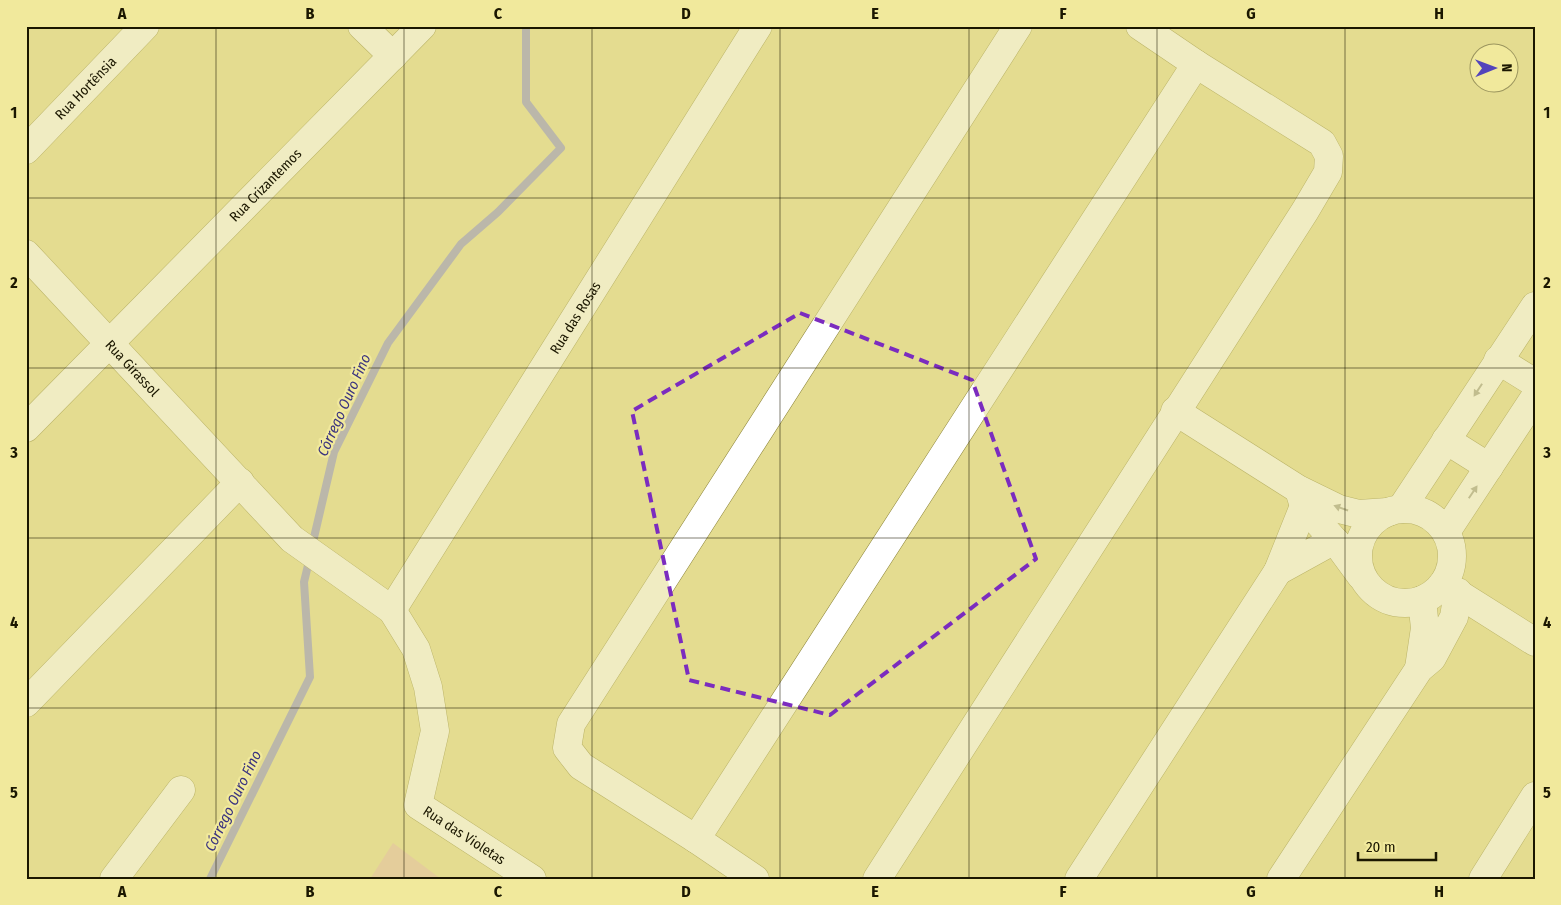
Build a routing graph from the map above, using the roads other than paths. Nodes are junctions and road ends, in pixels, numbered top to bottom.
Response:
1 (145, 26) edge
2 (362, 26) edge
3 (422, 26) edge
4 (758, 26) edge
5 (1018, 26) edge
6 (1140, 26) edge
7 (393, 56) junction
8 (1196, 64) junction
9 (26, 150) edge
10 (26, 254) edge
11 (1535, 306) edge
12 (110, 344) junction
13 (1498, 360) junction
14 (1535, 383) edge
15 (1535, 398) edge
16 (1175, 411) junction
17 (26, 428) edge
18 (1446, 440) junction
19 (1489, 467) junction
20 (240, 482) junction
21 (1301, 497) junction
22 (1394, 510) junction
23 (1446, 532) junction
24 (1336, 542) junction
25 (1278, 572) junction
26 (1364, 580) junction
27 (1441, 592) junction
28 (392, 610) junction
29 (1535, 642) edge
30 (1419, 669) junction
31 (26, 703) edge
32 (181, 790) dead end
33 (1535, 796) edge
34 (696, 839) junction
35 (114, 879) edge
36 (532, 879) edge
37 (755, 879) edge
38 (877, 879) edge
39 (1079, 879) edge
40 (1281, 879) edge
41 (1483, 879) edge

1 - 9 street, Rua Hortênsia
2 - 7 street
3 - 7 street, Rua Crizantemos
4 - 28 street, Rua das Rosas
5 - 34 street
6 - 8 street
7 - 12 street, Rua Crizantemos
8 - 16 street
8 - 34 street
10 - 12 street, Rua Girassol
11 - 13 street
12 - 17 street, Rua Crizantemos
12 - 20 street, Rua Girassol
13 - 14 street
13 -> 18 street
15 - 19 street
16 - 21 street
16 - 38 street
18 - 19 street
18 - 22 street
23 -> 19 street
20 - 28 street, Rua Girassol
20 - 31 street
22 -> 21 street
21 - 24 street
21 - 25 street
22 - 23 street
22 - 26 street
23 - 27 street
24 - 25 street
24 - 26 street
25 - 39 street
26 - 27 street
27 - 29 street
27 - 30 street
27 - 30 street
28 - 36 street, Rua das Violetas
30 - 40 street
32 - 35 street
33 - 41 street
34 - 37 street

